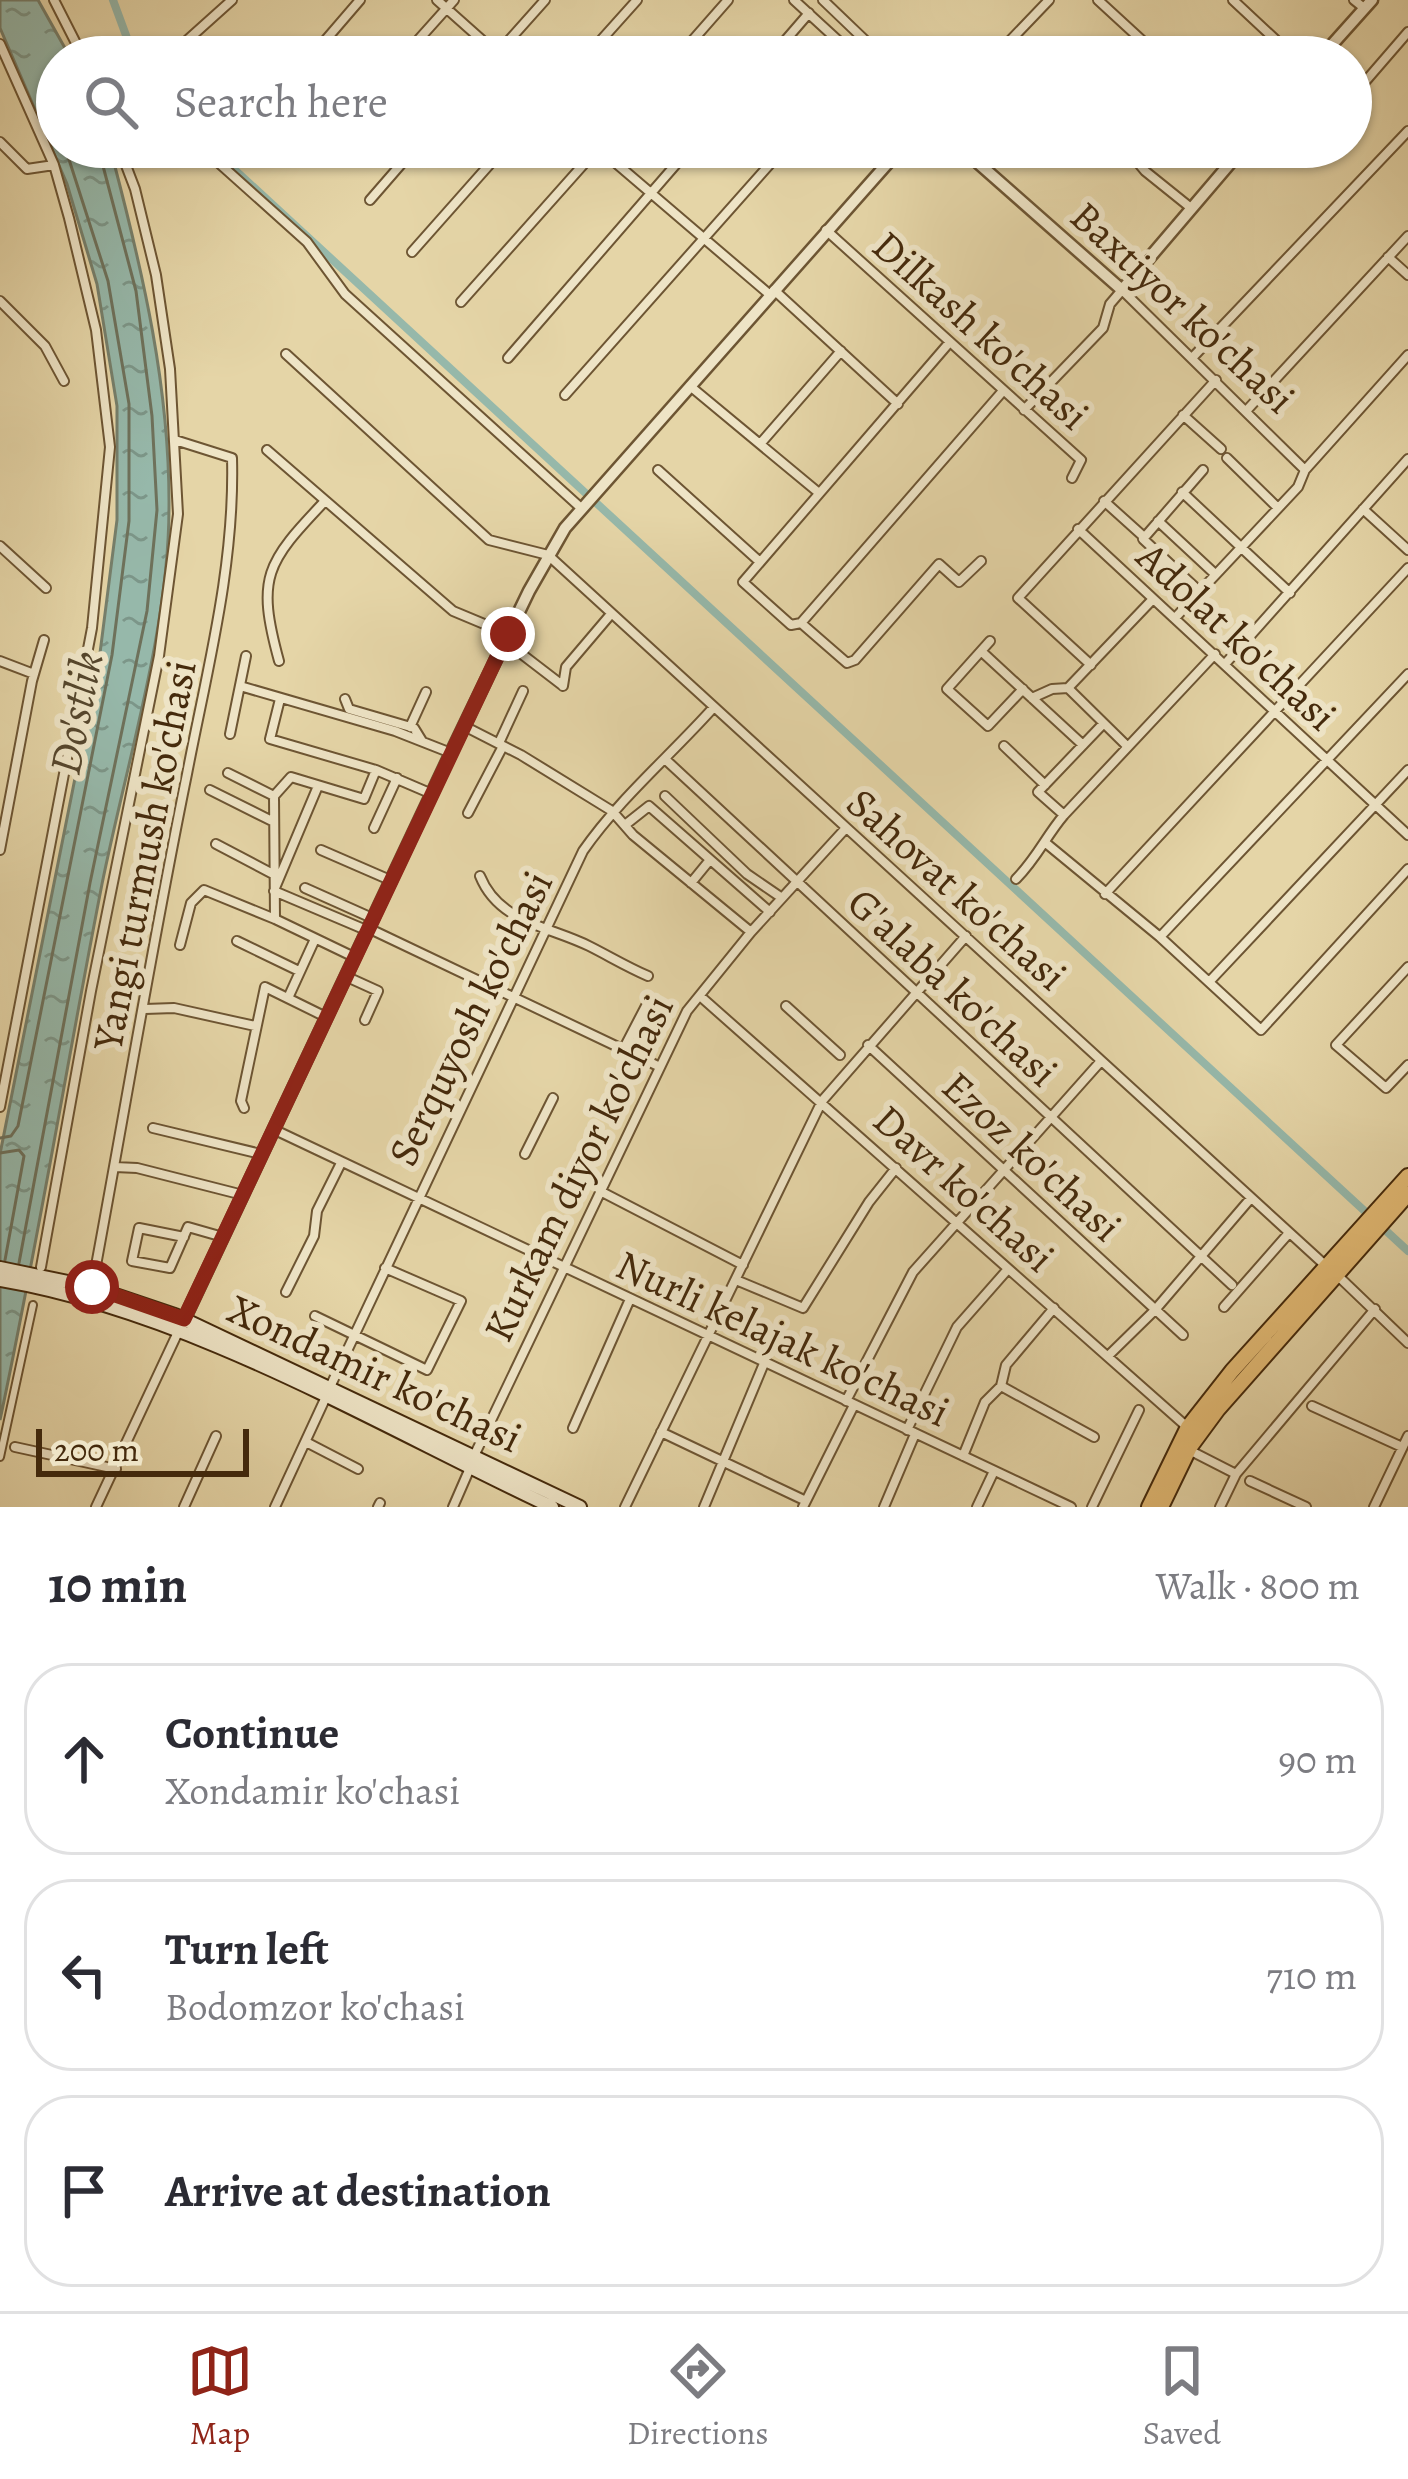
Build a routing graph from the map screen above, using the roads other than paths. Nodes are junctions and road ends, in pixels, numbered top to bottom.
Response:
1 (53, 0) edge
2 (232, 0) edge
3 (360, 0) edge
4 (436, 0) edge
5 (454, 0) edge
6 (545, 0) edge
7 (637, 0) edge
8 (728, 0) edge
9 (794, 0) edge
10 (823, 0) edge
11 (1049, 0) edge
12 (1098, 0) edge
13 (1233, 0) edge
14 (1364, 3) edge
15 (446, 9) junction
16 (809, 14) junction
17 (1408, 32) edge
18 (74, 36) edge
19 (192, 36) edge
20 (329, 36) edge
21 (422, 36) edge
22 (475, 36) edge
23 (514, 36) edge
24 (605, 36) edge
25 (696, 36) edge
26 (790, 36) edge
27 (835, 36) edge
28 (861, 36) edge
29 (1015, 36) edge
30 (1137, 36) edge
31 (1272, 36) edge
32 (1338, 36) edge
33 (0, 44) edge
34 (1372, 74) edge
35 (36, 125) edge
36 (1408, 131) edge
37 (0, 142) edge
38 (36, 168) edge
39 (55, 168) edge
40 (127, 168) edge
41 (224, 168) edge
42 (398, 168) edge
43 (486, 168) edge
44 (579, 168) edge
45 (621, 168) edge
46 (673, 168) edge
47 (767, 168) edge
48 (883, 168) edge
49 (984, 168) edge
50 (1142, 168) edge
51 (1226, 168) edge
52 (650, 194) junction
53 (370, 200) dead end
54 (1191, 208) junction
55 (826, 230) junction
56 (1408, 236) edge
57 (704, 239) junction
58 (412, 252) dead end
59 (1388, 257) junction
60 (1408, 275) edge
61 (1122, 290) junction
62 (771, 291) junction
63 (0, 302) edge
64 (461, 302) dead end
65 (949, 343) junction
66 (841, 351) junction
67 (286, 355) dead end
68 (1408, 355) edge
69 (1193, 356) junction
70 (508, 358) dead end
71 (1216, 380) junction
72 (64, 382) dead end
73 (689, 385) junction
74 (1002, 392) junction
75 (565, 394) dead end
76 (898, 404) junction
77 (1024, 410) junction
78 (1247, 410) junction
79 (1183, 415) junction
80 (175, 440) junction
81 (760, 444) junction
82 (267, 450) dead end
83 (1408, 459) edge
84 (658, 470) dead end
85 (1203, 470) dead end
86 (1305, 470) junction
87 (1072, 478) dead end
88 (1182, 492) junction
89 (820, 493) junction
90 (325, 501) junction
91 (1104, 501) junction
92 (584, 504) junction
93 (1277, 508) junction
94 (1363, 509) junction
95 (1158, 521) junction
96 (1078, 529) junction
97 (1144, 538) junction
98 (0, 546) edge
99 (1240, 546) junction
100 (1408, 550) edge
101 (548, 555) junction
102 (980, 561) dead end
103 (760, 562) junction
104 (1408, 568) edge
105 (1215, 574) junction
106 (46, 587) dead end
107 (1198, 591) junction
108 (1290, 593) junction
109 (1153, 599) junction
110 (611, 614) junction
111 (1174, 618) junction
112 (801, 623) junction
113 (508, 634) junction
114 (44, 640) dead end
115 (990, 641) dead end
116 (980, 651) junction
117 (520, 652) dead end
118 (1214, 654) junction
119 (246, 656) dead end
120 (0, 661) edge
121 (279, 661) dead end
122 (1226, 664) junction
123 (1091, 665) junction
124 (34, 674) junction
125 (1408, 674) edge
126 (240, 686) junction
127 (1068, 688) junction
128 (1022, 689) junction
129 (523, 691) dead end
130 (426, 692) dead end
131 (1032, 698) junction
132 (280, 699) junction
133 (344, 699) dead end
134 (713, 708) junction
135 (1275, 710) junction
136 (1103, 724) junction
137 (464, 726) junction
138 (410, 727) junction
139 (230, 734) dead end
140 (423, 742) junction
141 (501, 745) junction
142 (1083, 745) junction
143 (1004, 746) dead end
144 (1127, 746) junction
145 (451, 753) junction
146 (666, 760) junction
147 (1327, 760) junction
148 (376, 770) junction
149 (1408, 770) edge
150 (228, 773) dead end
151 (398, 778) junction
152 (318, 786) junction
153 (1042, 788) junction
154 (210, 790) dead end
155 (432, 794) junction
156 (274, 796) junction
157 (665, 796) dead end
158 (1376, 805) junction
159 (612, 811) junction
160 (468, 813) dead end
161 (1064, 815) junction
162 (272, 821) junction
163 (625, 825) junction
164 (374, 828) dead end
165 (846, 828) junction
166 (1408, 835) edge
167 (215, 844) dead end
168 (1047, 844) junction
169 (0, 850) edge
170 (321, 850) dead end
171 (709, 861) junction
172 (1408, 869) edge
173 (272, 874) junction
174 (480, 876) dead end
175 (1016, 879) dead end
176 (390, 880) junction
177 (797, 882) junction
178 (691, 883) junction
179 (305, 888) dead end
180 (273, 893) junction
181 (1105, 894) junction
182 (782, 898) junction
183 (770, 912) junction
184 (275, 919) junction
185 (368, 925) junction
186 (545, 931) junction
187 (751, 932) junction
188 (966, 936) junction
189 (1160, 937) junction
190 (315, 939) junction
191 (237, 941) dead end
192 (180, 945) dead end
193 (354, 957) junction
194 (1408, 967) edge
195 (299, 971) junction
196 (345, 976) junction
197 (648, 976) dead end
198 (1209, 982) junction
199 (916, 994) junction
200 (700, 996) junction
201 (288, 998) junction
202 (512, 998) junction
203 (648, 1002) dead end
204 (786, 1006) dead end
205 (145, 1010) junction
206 (326, 1017) junction
207 (365, 1020) dead end
208 (255, 1026) junction
209 (868, 1046) junction
210 (623, 1050) junction
211 (840, 1055) dead end
212 (1101, 1060) junction
213 (1408, 1065) edge
214 (658, 1066) junction
215 (553, 1098) dead end
216 (822, 1100) junction
217 (0, 1107) edge
218 (244, 1108) dead end
219 (1048, 1118) junction
220 (153, 1128) dead end
221 (275, 1130) junction
222 (525, 1154) dead end
223 (262, 1155) junction
224 (341, 1163) junction
225 (115, 1167) junction
226 (896, 1168) junction
227 (1003, 1169) junction
228 (1408, 1176) edge
229 (600, 1191) junction
230 (1408, 1194) edge
231 (243, 1196) junction
232 (1251, 1198) junction
233 (417, 1199) junction
234 (1385, 1210) junction
235 (956, 1222) junction
236 (1289, 1233) junction
237 (184, 1237) junction
238 (223, 1237) junction
239 (1200, 1257) junction
240 (742, 1265) junction
241 (563, 1267) junction
242 (0, 1268) edge
243 (385, 1268) junction
244 (1008, 1269) junction
245 (1331, 1270) junction
246 (34, 1275) junction
247 (0, 1280) edge
248 (736, 1280) junction
249 (1232, 1285) dead end
250 (92, 1287) junction
251 (286, 1292) dead end
252 (630, 1299) junction
253 (33, 1305) dead end
254 (1224, 1306) dead end
255 (1054, 1308) junction
256 (1375, 1309) junction
257 (1155, 1310) junction
258 (315, 1316) dead end
259 (182, 1325) junction
260 (708, 1334) junction
261 (354, 1335) junction
262 (1183, 1335) dead end
263 (1408, 1343) edge
264 (1108, 1357) junction
265 (765, 1361) junction
266 (1001, 1386) junction
267 (328, 1393) junction
268 (850, 1403) junction
269 (1312, 1406) dead end
270 (1139, 1410) dead end
271 (1188, 1426) junction
272 (573, 1428) dead end
273 (662, 1432) junction
274 (911, 1432) junction
275 (216, 1436) dead end
276 (1408, 1436) edge
277 (1094, 1437) dead end
278 (306, 1442) junction
279 (15, 1447) dead end
280 (1402, 1447) junction
281 (1188, 1450) junction
282 (963, 1456) junction
283 (0, 1457) edge
284 (472, 1462) junction
285 (725, 1462) junction
286 (116, 1468) junction
287 (358, 1468) dead end
288 (994, 1471) junction
289 (1235, 1474) junction
290 (1250, 1481) dead end
291 (805, 1504) edge
292 (97, 1507) edge
293 (184, 1507) edge
294 (275, 1507) edge
295 (453, 1507) edge
296 (552, 1507) edge
297 (580, 1507) edge
298 (625, 1507) edge
299 (704, 1507) edge
300 (884, 1507) edge
301 (977, 1507) edge
302 (1071, 1507) edge
303 (1093, 1507) edge
304 (1149, 1507) edge
305 (1161, 1507) edge
306 (1220, 1507) edge
307 (1306, 1507) edge
308 (1374, 1507) edge

1 - 18 street
2 - 19 street
3 - 20 street
4 - 15 street
5 - 15 street
6 - 23 street
7 - 24 street
8 - 25 street
9 - 16 street
10 - 28 street
11 - 29 street
12 - 30 street
13 - 31 street
14 - 32 street
15 - 21 street
15 - 22 street
16 - 26 street
16 - 27 street
17 - 34 street
33 - 35 street
36 - 69 street
37 - 38 street
39 - 217 street
40 - 80 street
41 - 92 street
42 - 53 street
43 - 58 street
44 - 64 street
45 - 52 street
46 - 52 street
47 - 57 street
48 - 55 street
49 - 61 street, Baxtiyor ko'chasi
50 - 54 street
51 - 54 street
52 - 57 street
52 - 70 street
54 - 61 street
55 - 62 street
55 - 65 street, Dilkash ko'chasi
56 - 59 street
57 - 62 street
57 - 75 street
59 - 60 street
59 - 78 street
61 - 69 street, Baxtiyor ko'chasi
61 - 77 street
62 - 66 street
62 - 73 street
63 - 72 street
65 - 74 street, Dilkash ko'chasi
65 - 76 street
66 - 76 street
66 - 81 street
67 - 101 street
68 - 86 street
69 - 71 street, Baxtiyor ko'chasi
71 - 78 street, Baxtiyor ko'chasi
71 - 79 street
73 - 81 street
73 - 92 street
74 - 77 street, Dilkash ko'chasi
74 - 112 street
76 - 89 street
77 - 87 street, Dilkash ko'chasi
78 - 86 street, Baxtiyor ko'chasi
79 - 91 street
79 - 93 street
80 - 205 street, Yangi turmush ko'chasi
80 - 246 street
81 - 89 street
82 - 90 street
83 - 94 street
84 - 103 street
85 - 88 street
86 - 93 street
88 - 95 street
88 - 99 street
89 - 103 street
90 - 113 street
90 - 121 street
91 - 96 street
91 - 97 street
92 - 101 street
93 - 99 street
94 - 100 street
94 - 108 street
95 - 97 street
95 - 105 street
96 - 109 street, Adolat ko'chasi
96 - 123 street
97 - 107 street
98 - 106 street
99 - 105 street
99 - 108 street
101 - 110 street, Sahovat ko'chasi
101 - 113 street
102 - 112 street
103 - 112 street
104 - 135 street
105 - 107 street
107 - 111 street
108 - 122 street
109 - 111 street, Adolat ko'chasi
109 - 123 street
110 - 117 street
110 - 134 street, Sahovat ko'chasi
111 - 118 street, Adolat ko'chasi
113 - 137 street
114 - 124 street
115 - 116 street
116 - 128 street
116 - 128 street
118 - 122 street, Adolat ko'chasi
118 - 144 street
119 - 126 street
120 - 124 street
122 - 135 street, Adolat ko'chasi
123 - 127 street
124 - 169 street
125 - 147 street
126 - 132 street
126 - 139 street
127 - 131 street
127 - 136 street
128 - 131 street
129 - 141 street
130 - 138 street
131 - 142 street
132 - 140 street
132 - 148 street
133 - 138 street
134 - 146 street, Serquyosh ko'chasi
134 - 165 street, Sahovat ko'chasi
135 - 147 street, Adolat ko'chasi
135 - 181 street
136 - 142 street
136 - 144 street
137 - 141 street
137 - 145 street
138 - 140 street
140 - 145 street
141 - 159 street
141 - 160 street
142 - 153 street
143 - 153 street
144 - 161 street
145 - 155 street
146 - 159 street, Serquyosh ko'chasi
146 - 177 street, G'alaba ko'chasi
147 - 158 street, Adolat ko'chasi
147 - 189 street
148 - 151 street
148 - 152 street
149 - 158 street
150 - 156 street
151 - 155 street
151 - 164 street
152 - 156 street
152 - 180 street
153 - 161 street
154 - 162 street
155 - 176 street
156 - 162 street
157 - 182 street
158 - 166 street, Adolat ko'chasi
158 - 198 street
159 - 163 street
159 - 186 street, Serquyosh ko'chasi
161 - 168 street
162 - 173 street
163 - 171 street
163 - 178 street
165 - 177 street, Kurkam diyor ko'chasi
165 - 188 street, Sahovat ko'chasi
167 - 173 street
168 - 175 street
168 - 181 street
170 - 176 street
171 - 178 street
171 - 183 street
172 - 198 street
173 - 180 street
174 - 186 street
176 - 185 street
177 - 182 street, Kurkam diyor ko'chasi
177 - 199 street, G'alaba ko'chasi
178 - 187 street
179 - 185 street
180 - 184 street
180 - 185 street
181 - 189 street
182 - 183 street, Kurkam diyor ko'chasi
183 - 187 street, Kurkam diyor ko'chasi
184 - 190 street
184 - 192 street
185 - 193 street
185 - 202 street
186 - 197 street
186 - 202 street, Serquyosh ko'chasi
187 - 200 street, Kurkam diyor ko'chasi
188 - 199 street
188 - 212 street, Sahovat ko'chasi
189 - 198 street
190 - 193 street
190 - 195 street
191 - 195 street
193 - 196 street
194 - 213 street
195 - 201 street
196 - 206 street
196 - 207 street
199 - 209 street
199 - 219 street, G'alaba ko'chasi
200 - 214 street, Kurkam diyor ko'chasi
200 - 216 street, Davr ko'chasi
201 - 206 street
201 - 208 street
202 - 210 street
202 - 233 street, Serquyosh ko'chasi
203 - 210 street
204 - 211 street
205 - 208 street
205 - 225 street, Yangi turmush ko'chasi
206 - 221 street
208 - 218 street
209 - 216 street
209 - 227 street, Ezoz ko'chasi
210 - 214 street
212 - 219 street
212 - 232 street, Sahovat ko'chasi
214 - 229 street, Kurkam diyor ko'chasi
215 - 222 street
216 - 226 street, Davr ko'chasi
216 - 240 street
219 - 227 street
219 - 239 street, G'alaba ko'chasi
220 - 223 street
221 - 223 street
221 - 224 street, Nurli kelajak ko'chasi
223 - 231 street
224 - 233 street, Nurli kelajak ko'chasi
224 - 251 street
225 - 231 street
225 - 250 street, Yangi turmush ko'chasi
226 - 235 street, Davr ko'chasi
226 - 248 street
227 - 235 street
227 - 257 street, Ezoz ko'chasi
228 - 234 main road
229 - 240 street
229 - 241 street, Kurkam diyor ko'chasi
230 - 234 main road
231 - 238 street
232 - 236 street, Sahovat ko'chasi
232 - 239 street
233 - 241 street, Nurli kelajak ko'chasi
233 - 243 street, Serquyosh ko'chasi
234 - 245 main road
235 - 244 street, Davr ko'chasi
235 - 268 street
236 - 245 street, Sahovat ko'chasi
236 - 254 street
237 - 237 street
237 - 238 street
238 - 259 street
239 - 249 street, G'alaba ko'chasi
239 - 257 street
240 - 248 street
241 - 252 street, Nurli kelajak ko'chasi
241 - 284 street, Kurkam diyor ko'chasi
242 - 246 main road, Xondamir ko'chasi
243 - 261 street, Serquyosh ko'chasi
243 - 261 street
244 - 255 street, Davr ko'chasi
244 - 274 street
245 - 256 street, Sahovat ko'chasi
245 - 271 main road
245 - 281 main road
246 - 247 main road, Xondamir ko'chasi
246 - 250 main road, Xondamir ko'chasi
246 - 259 main road, Xondamir ko'chasi
248 - 260 street
250 - 259 main road, Xondamir ko'chasi
252 - 260 street, Nurli kelajak ko'chasi
252 - 272 street
253 - 283 street
255 - 264 street, Davr ko'chasi
255 - 266 street
256 - 263 street, Sahovat ko'chasi
256 - 289 street
257 - 262 street, Ezoz ko'chasi
257 - 264 street
258 - 261 street
259 - 267 main road, Xondamir ko'chasi
259 - 286 street
260 - 265 street, Nurli kelajak ko'chasi
260 - 273 street
261 - 267 street, Serquyosh ko'chasi
264 - 271 street, Davr ko'chasi
265 - 268 street, Nurli kelajak ko'chasi
265 - 285 street
266 - 277 street
266 - 282 street
267 - 278 street, Serquyosh ko'chasi
267 - 284 main road, Xondamir ko'chasi
268 - 274 street, Nurli kelajak ko'chasi
268 - 291 street
269 - 280 street
270 - 303 street
271 - 304 main road
273 - 285 street
273 - 298 street
274 - 282 street, Nurli kelajak ko'chasi
274 - 300 street
275 - 293 street
276 - 280 street
278 - 287 street
278 - 294 street, Serquyosh ko'chasi
279 - 286 street
280 - 308 street
281 - 289 street
281 - 305 main road
282 - 288 street, Nurli kelajak ko'chasi
284 - 295 street, Kurkam diyor ko'chasi
284 - 296 main road, Xondamir ko'chasi
284 - 297 main road, Xondamir ko'chasi
285 - 291 street
285 - 299 street
286 - 292 street
288 - 301 street
288 - 302 street, Nurli kelajak ko'chasi
289 - 306 street
290 - 307 street

